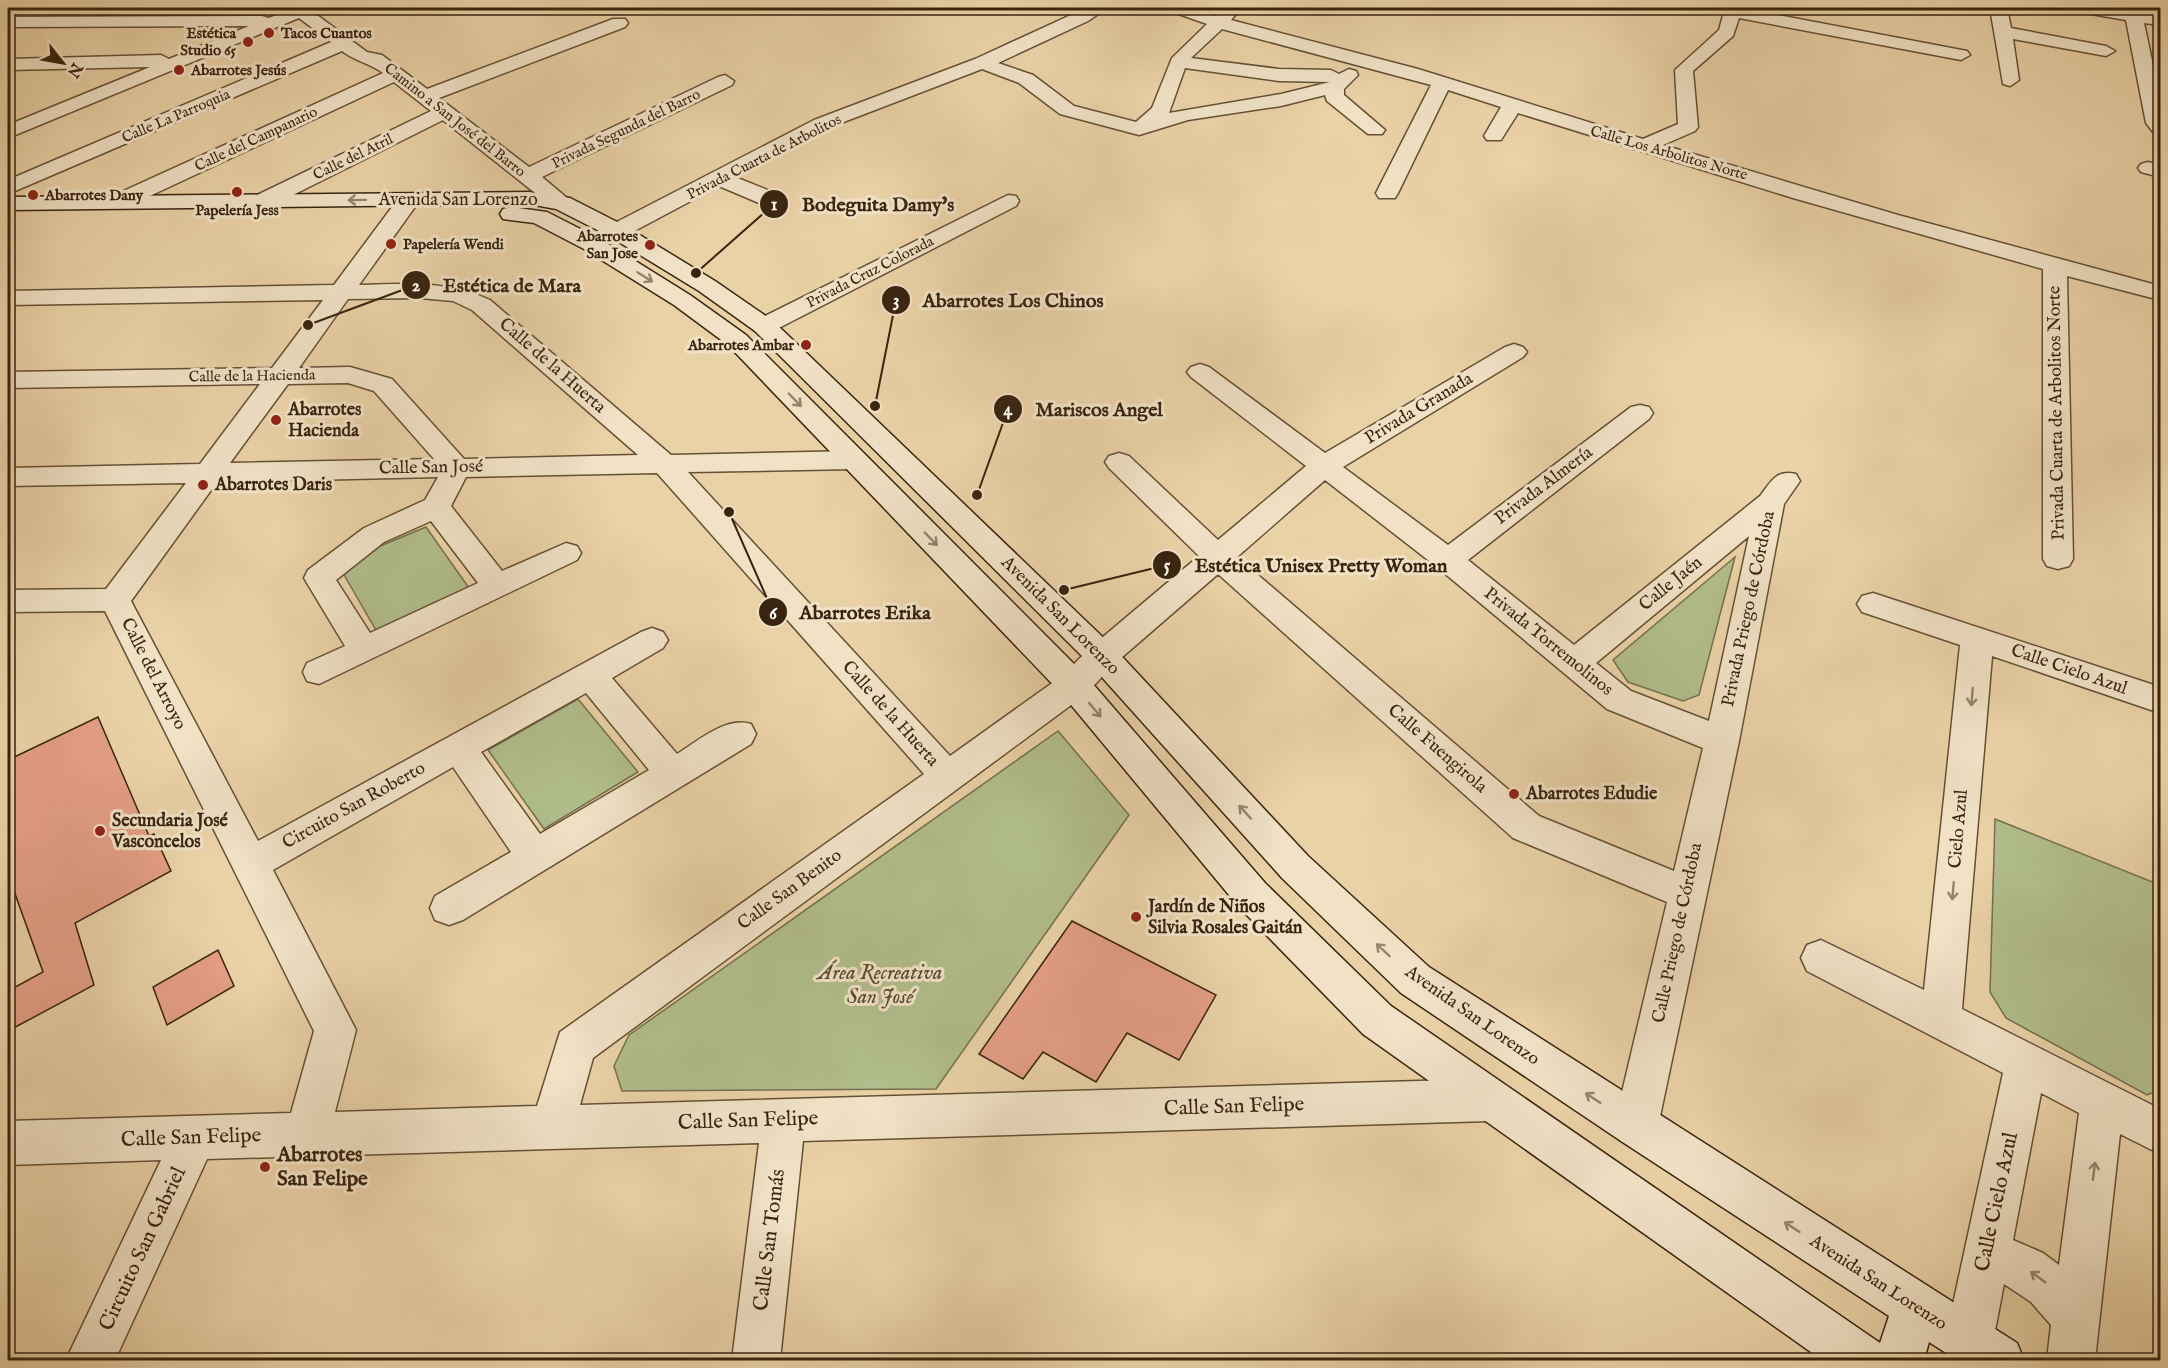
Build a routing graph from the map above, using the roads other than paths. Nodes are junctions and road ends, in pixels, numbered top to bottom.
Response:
1 (324, 8) edge
2 (1179, 8) edge
3 (1234, 8) edge
4 (1999, 8) edge
5 (2085, 8) edge
6 (302, 9) edge
7 (1733, 10) edge
8 (2134, 15) junction
9 (1094, 16) edge
10 (2160, 20) edge
11 (278, 21) junction
12 (8, 22) edge
13 (619, 22) dead end
14 (1221, 24) junction
15 (2003, 32) junction
16 (344, 43) junction
17 (2106, 51) dead end
18 (1961, 55) dead end
19 (376, 59) junction
20 (181, 61) junction
21 (1178, 62) junction
22 (982, 63) junction
23 (1367, 63) junction
24 (8, 64) edge
25 (396, 74) junction
26 (2010, 80) dead end
27 (725, 81) dead end
28 (1342, 81) junction
29 (1442, 82) junction
30 (425, 97) junction
31 (1512, 106) junction
32 (65, 109) junction
33 (8, 110) edge
34 (445, 112) junction
35 (1145, 126) junction
36 (2160, 128) edge
37 (1376, 130) dead end
38 (8, 132) edge
39 (1494, 136) dead end
40 (1645, 146) junction
41 (527, 176) junction
42 (722, 179) junction
43 (1387, 193) dead end
44 (768, 198) dead end
45 (261, 201) junction
46 (1008, 201) dead end
47 (116, 203) junction
48 (9, 206) edge
49 (403, 208) junction
50 (206, 210) junction
51 (550, 210) junction
52 (617, 231) junction
53 (2055, 266) junction
54 (341, 291) junction
55 (2160, 293) edge
56 (8, 298) edge
57 (764, 326) junction
58 (1514, 352) dead end
59 (1200, 372) dead end
60 (280, 376) junction
61 (8, 380) edge
62 (1640, 413) dead end
63 (854, 460) junction
64 (1119, 462) dead end
65 (665, 464) junction
66 (1324, 466) junction
67 (457, 468) junction
68 (208, 473) junction
69 (8, 477) edge
70 (1778, 492) joint
71 (436, 507) junction
72 (566, 553) dead end
73 (1218, 557) junction
74 (2058, 559) dead end
75 (1448, 560) junction
76 (497, 586) junction
77 (115, 600) junction
78 (8, 601) edge
79 (1873, 604) dead end
80 (1977, 639) junction
81 (652, 640) dead end
82 (364, 650) junction
83 (1102, 656) junction
84 (1572, 664) junction
85 (319, 672) dead end
86 (591, 675) junction
87 (1074, 685) junction
88 (2160, 700) edge
89 (739, 734) dead end
90 (1722, 741) junction
91 (459, 748) junction
92 (673, 774) junction
93 (947, 776) junction
94 (535, 857) junction
95 (250, 864) junction
96 (1686, 894) junction
97 (449, 908) dead end
98 (1821, 958) dead end
99 (1941, 1019) junction
100 (2026, 1063) junction
101 (1489, 1100) junction
102 (2102, 1102) junction
103 (784, 1120) junction
104 (1636, 1126) junction
105 (553, 1127) junction
106 (2160, 1132) edge
107 (307, 1134) junction
108 (195, 1137) junction
109 (8, 1143) edge
110 (1987, 1255) junction
111 (1915, 1307) junction
112 (2073, 1339) edge
113 (1985, 1351) edge
114 (90, 1360) edge
115 (756, 1360) edge
116 (1863, 1360) edge
117 (1899, 1360) edge

1 - 19 street, Camino a San José del Barro
2 - 14 street, Calle Los Arbolitos Norte
3 - 14 street
4 - 15 street
5 - 8 street
6 - 11 street
6 - 16 street, Camino a San José del Barro
7 - 18 street
7 - 40 street
8 - 10 street
8 - 36 street
9 - 22 street, Privada Cuarta de Arbolitos
11 - 12 street
11 - 20 street
13 - 30 street
14 - 21 street
14 - 23 street, Calle Los Arbolitos Norte
15 - 17 street
15 - 26 street
16 - 19 street, Camino a San José del Barro
16 - 48 street, Calle La Parroquia
19 - 25 street, Camino a San José del Barro
20 - 24 street
20 - 32 street
21 - 28 street
21 - 35 street
22 - 35 street
22 - 42 street, Privada Cuarta de Arbolitos
23 - 28 street
23 - 29 street, Calle Los Arbolitos Norte
25 - 30 street, Camino a San José del Barro
25 - 47 street, Calle del Campanario
27 - 41 street, Privada Segunda del Barro
28 - 35 street
28 - 37 street
29 - 31 street, Calle Los Arbolitos Norte
29 - 43 street
30 - 34 street, Camino a San José del Barro
31 - 39 street
31 - 40 street, Calle Los Arbolitos Norte
32 - 33 street
32 - 38 street
34 - 41 street, Camino a San José del Barro
34 - 45 street, Calle del Atril
40 - 53 street, Calle Los Arbolitos Norte
41 - 51 street, Camino a San José del Barro
42 - 44 street
42 - 52 street, Privada Cuarta de Arbolitos
49 -> 45 street, Avenida San Lorenzo
45 - 50 street, Avenida San Lorenzo
46 - 57 street, Privada Cruz Colorada
47 - 48 street, Avenida San Lorenzo
47 - 50 street, Avenida San Lorenzo
48 - 50 street, Avenida San Lorenzo
49 - 50 street, Avenida San Lorenzo
49 - 51 street, Avenida San Lorenzo
49 - 54 street, Calle del Arroyo
51 - 52 street, Avenida San Lorenzo
51 -> 63 street, Avenida San Lorenzo
52 - 57 street, Avenida San Lorenzo
53 - 55 street, Calle Los Arbolitos Norte
53 - 74 street, Privada Cuarta de Arbolitos Norte
54 - 56 street, Calle de la Huerta
54 - 60 street, Calle del Arroyo
54 - 65 street, Calle de la Huerta
57 - 83 street, Avenida San Lorenzo
58 - 66 street, Privada Granada
59 - 66 street
60 - 61 street, Calle de la Hacienda
60 - 67 street, Calle de la Hacienda
60 - 68 street, Calle del Arroyo
62 - 75 street, Privada Almería
63 - 65 street, Calle San José
63 -> 87 street, Avenida San Lorenzo
64 - 73 street, Calle Fuengirola
65 - 67 street, Calle San José
65 - 93 street, Calle de la Huerta
66 - 73 street, Privada Granada
66 - 75 street, Privada Torremolinos
67 - 68 street, Calle San José
67 - 71 street
68 - 69 street, Calle San José
68 - 77 street, Calle del Arroyo
70 - 84 street, Calle Jaén
70 - 90 street, Privada Priego de Córdoba
71 - 76 street
71 - 82 street
72 - 76 street
73 - 83 street, Calle San Benito
73 - 96 street, Calle Fuengirola
75 - 84 street, Privada Torremolinos
76 - 82 street
77 - 78 street
77 - 95 street, Calle del Arroyo
79 - 80 street, Calle Cielo Azul
80 - 88 street, Calle Cielo Azul
80 -> 99 street, Cielo Azul
81 - 86 street, Circuito San Roberto
82 - 85 street
83 - 87 street, Calle San Benito
104 -> 83 street, Avenida San Lorenzo
84 - 90 street, Privada Torremolinos
86 - 91 street, Circuito San Roberto
86 - 92 street
87 - 93 street, Calle San Benito
87 -> 101 street, Avenida San Lorenzo
89 - 92 street
90 - 96 street, Calle Priego de Córdoba
91 - 94 street
91 - 95 street, Circuito San Roberto
92 - 94 street
93 - 105 street, Calle San Benito
94 - 97 street
95 - 107 street, Calle del Arroyo
96 - 104 street, Calle Priego de Córdoba
98 - 99 street
99 - 100 street
100 - 102 street
100 - 110 street, Calle Cielo Azul
101 - 103 street, Calle San Felipe
101 - 116 street, Avenida San Lorenzo
102 - 106 street
112 -> 102 street
103 - 105 street, Calle San Felipe
103 - 115 street, Calle San Tomás
111 -> 104 street, Avenida San Lorenzo
105 - 107 street, Calle San Felipe
107 - 108 street, Calle San Felipe
108 - 109 street, Calle San Felipe
108 - 114 street, Circuito San Gabriel
112 -> 110 street
110 - 113 street, Calle Cielo Azul
111 - 113 street, Avenida San Lorenzo
111 - 117 street

